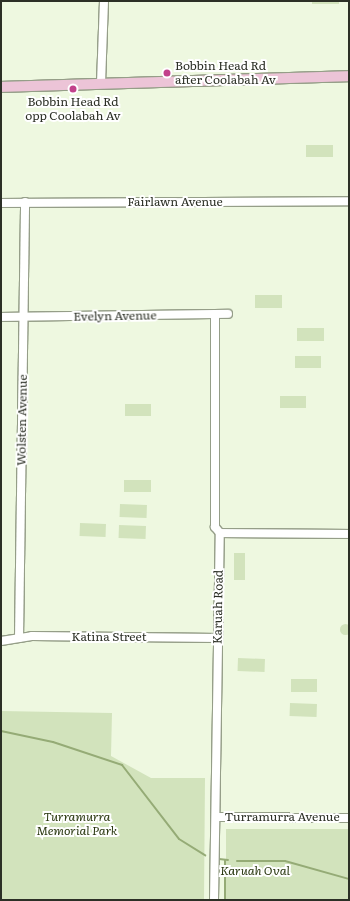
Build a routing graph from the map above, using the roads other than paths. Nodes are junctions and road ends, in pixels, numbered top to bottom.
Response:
1 (104, 1) edge
2 (349, 76) edge
3 (101, 83) junction
4 (1, 87) edge
5 (349, 201) edge
6 (1, 202) edge
7 (24, 202) junction
8 (215, 314) junction
9 (228, 314) dead end
10 (1, 317) edge
11 (24, 317) junction
12 (220, 533) junction
13 (349, 534) edge
14 (19, 638) junction
15 (218, 638) junction
16 (1, 641) edge
17 (216, 817) junction
18 (349, 818) edge
19 (214, 900) edge

1 - 3 street
2 - 3 main road
3 - 4 main road
5 - 7 street, Fairlawn Avenue
6 - 7 street, Fairlawn Avenue
7 - 11 street, Wolsten Avenue
8 - 9 street, Evelyn Avenue
8 - 11 street, Evelyn Avenue
8 - 12 street, Karuah Road
10 - 11 street, Evelyn Avenue
11 - 14 street, Wolsten Avenue
12 - 13 street
12 - 15 street, Karuah Road
14 - 15 street, Katina Street
14 - 16 street, Katina Street
15 - 17 street, Karuah Road
17 - 18 street, Turramurra Avenue
17 - 19 street, Karuah Road

